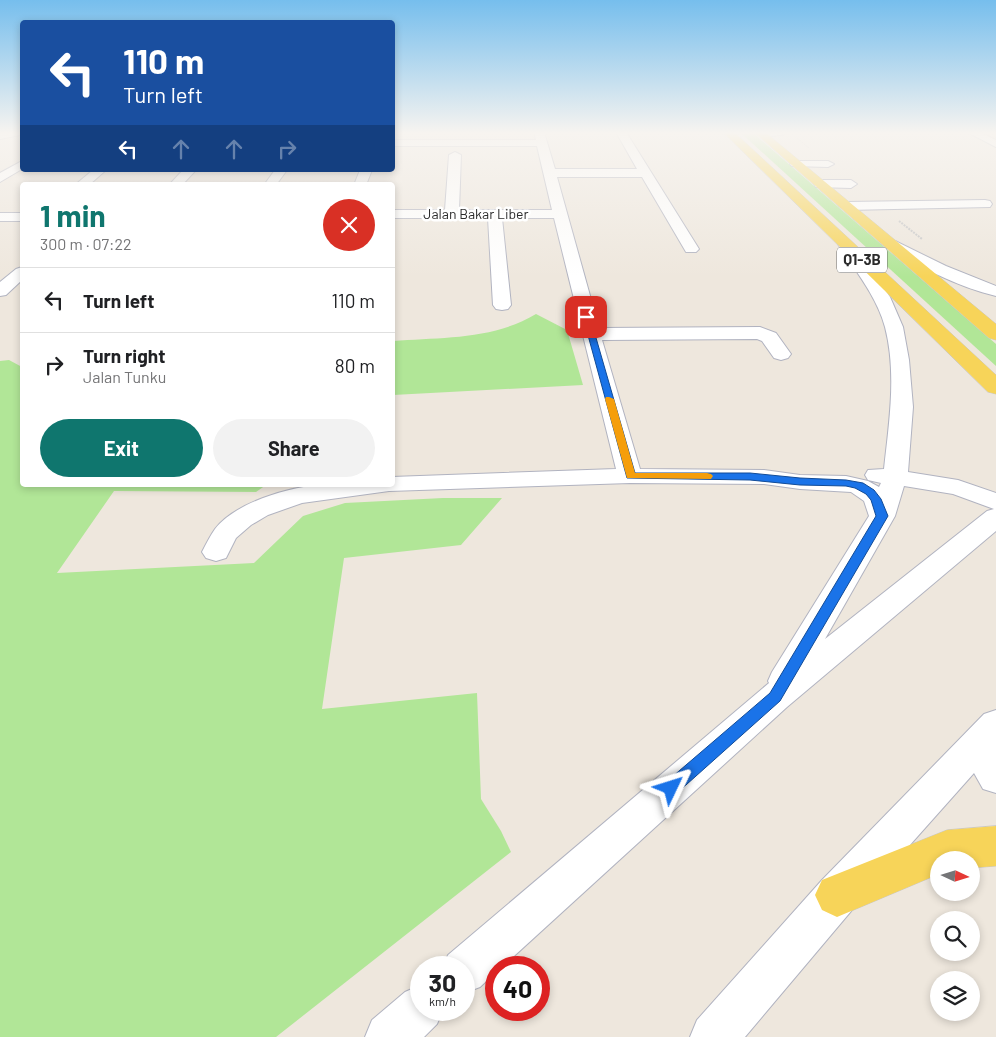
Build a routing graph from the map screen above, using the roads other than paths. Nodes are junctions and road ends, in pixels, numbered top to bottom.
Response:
1 (454, 180) edge
2 (552, 180) edge
3 (649, 180) edge
4 (779, 180) edge
5 (816, 180) edge
6 (820, 184) junction
7 (851, 184) dead end
8 (985, 204) dead end
9 (846, 206) junction
10 (452, 214) junction
11 (494, 214) junction
12 (560, 214) junction
13 (395, 215) edge
14 (0, 217) edge
15 (20, 217) edge
16 (884, 240) junction
17 (845, 244) junction
18 (691, 249) dead end
19 (20, 274) edge
20 (0, 291) edge
21 (996, 291) edge
22 (502, 305) dead end
23 (591, 334) junction
24 (996, 334) edge
25 (781, 354) dead end
26 (996, 386) edge
27 (897, 449) junction
28 (856, 474) junction
29 (630, 476) junction
30 (764, 477) junction
31 (895, 477) junction
32 (395, 484) edge
33 (363, 487) edge
34 (996, 502) edge
35 (882, 516) junction
36 (996, 517) edge
37 (216, 552) dead end
38 (775, 697) junction
39 (986, 734) edge
40 (996, 777) edge
41 (996, 846) edge
42 (837, 895) junction
43 (475, 961) edge
44 (410, 1018) edge
45 (389, 1037) edge
46 (714, 1037) edge

1 - 10 street
2 - 12 street
3 - 18 street
4 - 17 main road, Q1-3B
5 - 6 main road
6 - 7 street
6 - 9 main road
8 - 9 street
9 - 16 main road
10 - 11 street, Jalan Bakar Liber
10 - 13 street, Jalan Bakar Liber
11 - 12 street, Jalan Bakar Liber
11 - 22 street
12 - 23 street
14 - 15 street
16 - 21 street
16 - 24 main road
17 - 26 main road, Q1-3B
17 - 27 street
19 - 20 street
23 - 25 street
23 - 29 street
27 - 28 street
27 - 31 street
28 - 30 street
28 - 31 street
29 - 30 street
29 - 32 street
30 - 35 street
31 - 34 street
31 - 35 street
33 - 37 street
35 - 38 street
36 - 38 street
38 - 43 street
39 - 40 street
39 - 42 street
41 - 42 main road
42 - 46 street
44 - 45 street

